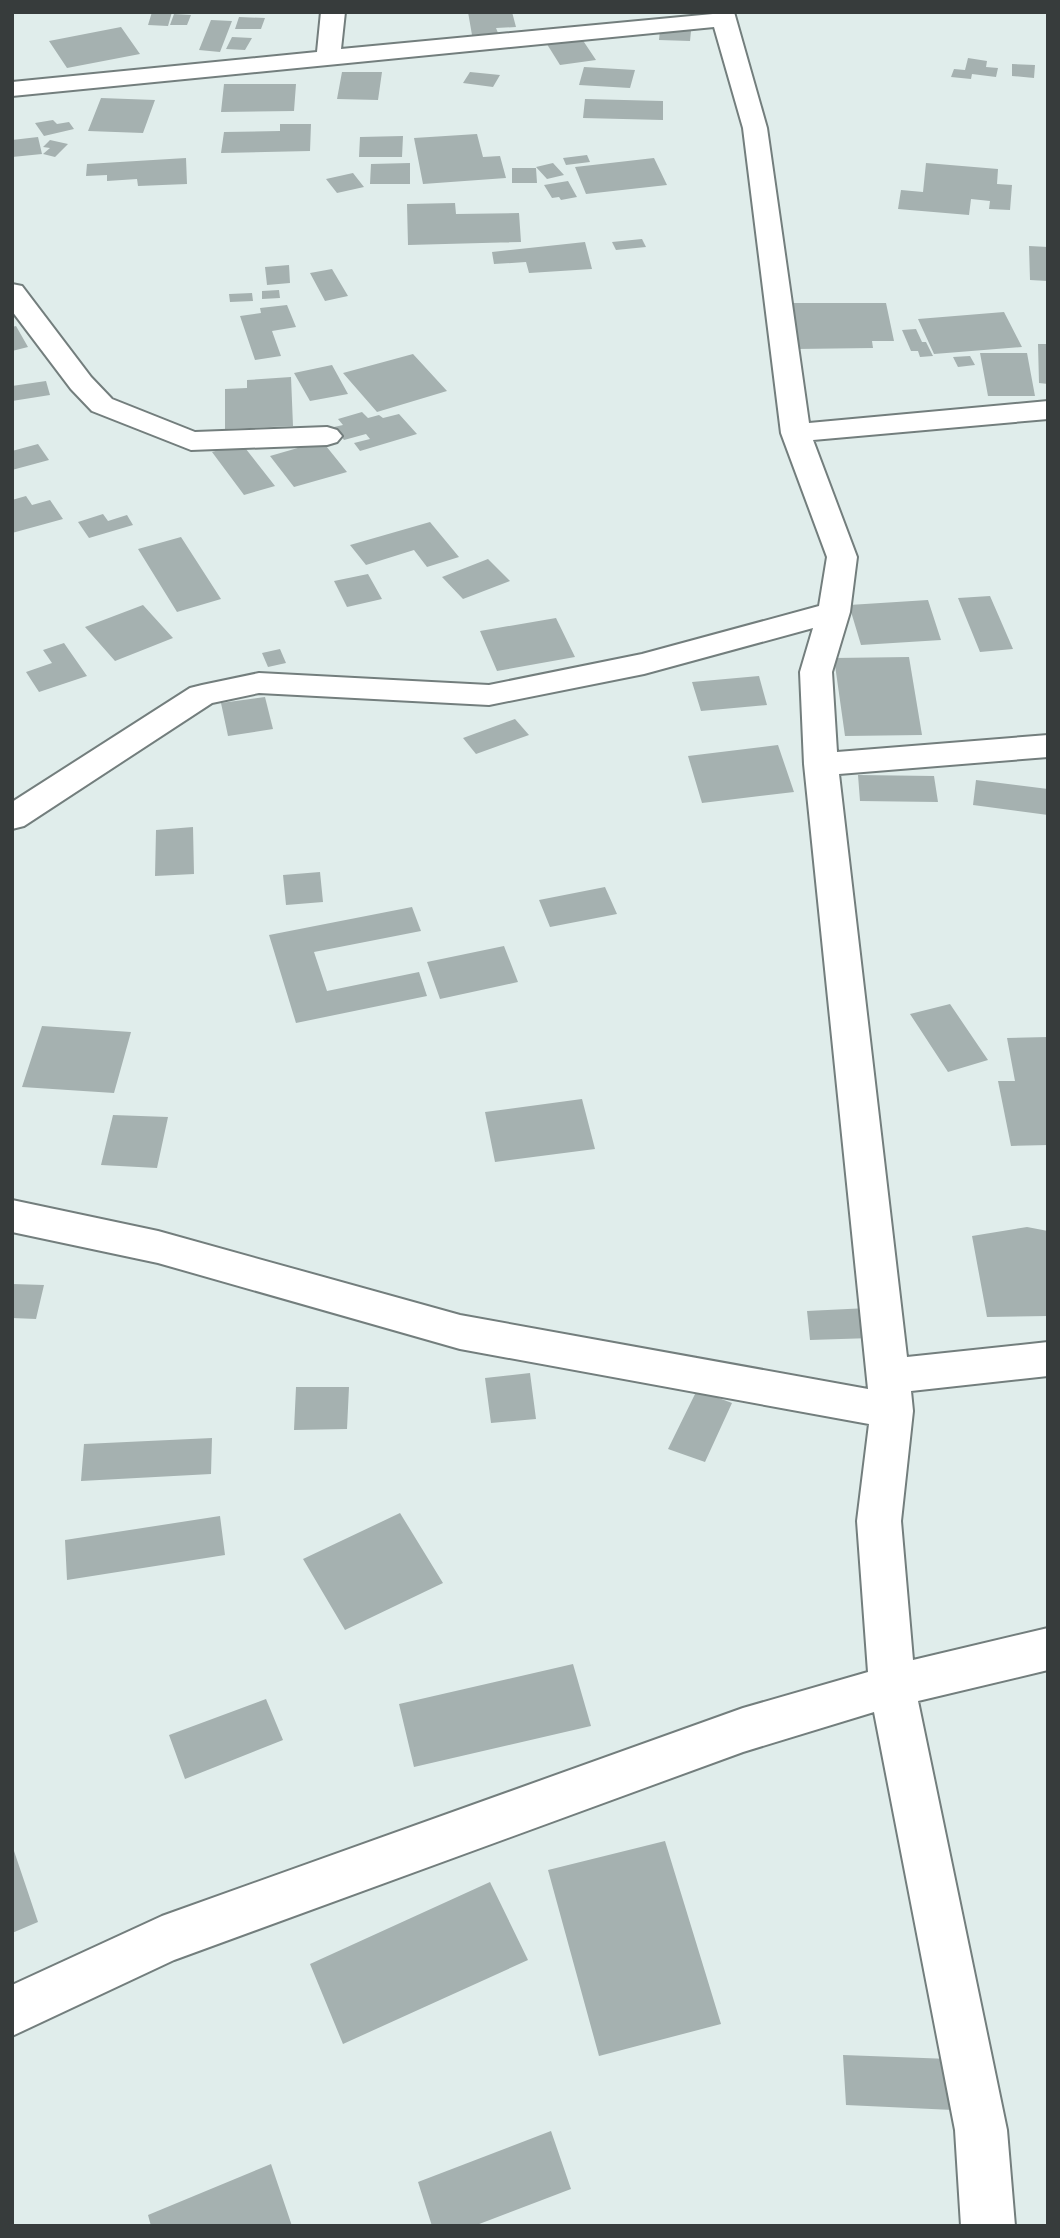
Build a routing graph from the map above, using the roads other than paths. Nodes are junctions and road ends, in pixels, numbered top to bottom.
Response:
1 (333, 12) edge
2 (722, 15) edge
3 (328, 57) junction
4 (12, 89) edge
5 (12, 292) edge
6 (1048, 410) edge
7 (796, 433) junction
8 (327, 436) dead end
9 (834, 612) junction
10 (1048, 746) edge
11 (821, 764) junction
12 (12, 818) edge
13 (12, 1216) edge
14 (1048, 1359) edge
15 (890, 1393) junction
16 (1048, 1649) edge
17 (892, 1686) junction
18 (12, 2011) edge
19 (988, 2226) edge

1 - 3 street
2 - 3 street
2 - 7 street
3 - 4 street
5 - 8 street
6 - 7 street
7 - 9 street
9 - 11 street
9 - 12 street
10 - 11 street
11 - 15 street
13 - 15 street
14 - 15 street
15 - 17 street
16 - 17 street
17 - 18 street
17 - 19 street

